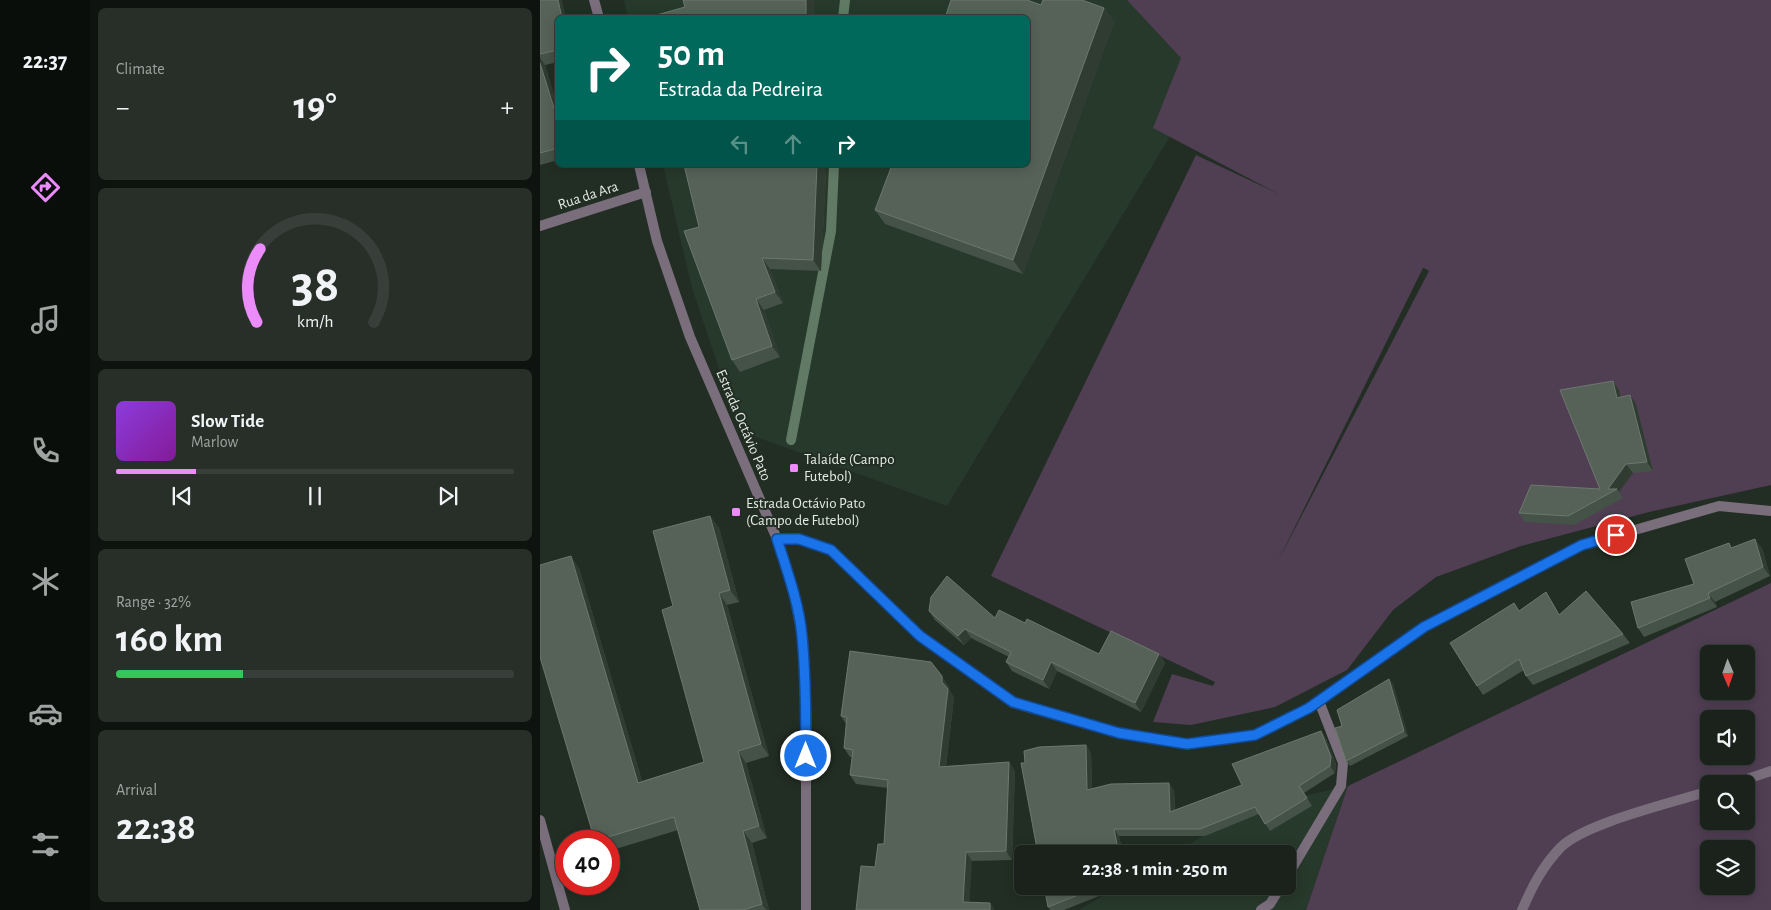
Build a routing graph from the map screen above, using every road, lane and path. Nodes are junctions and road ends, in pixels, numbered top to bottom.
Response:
1 (594, 0) edge
2 (598, 15) edge
3 (640, 167) edge
4 (646, 192) junction
5 (540, 226) edge
6 (1771, 511) edge
7 (777, 539) junction
8 (1319, 701) junction
9 (1771, 771) edge
10 (1755, 776) edge
11 (1700, 794) edge
12 (540, 820) edge
13 (1296, 862) edge
14 (1276, 895) edge
15 (565, 910) edge
16 (806, 910) edge
17 (1261, 910) edge
18 (1522, 910) edge

1 - 2 street
3 - 4 street, Estrada Octávio Pato
4 - 5 street, Rua da Ara
4 - 7 street, Estrada Octávio Pato
6 - 8 street
7 - 8 street
7 - 16 street, Estrada Octávio Pato
8 - 13 street
9 - 10 street
11 - 18 street
12 - 15 street
14 - 17 street

